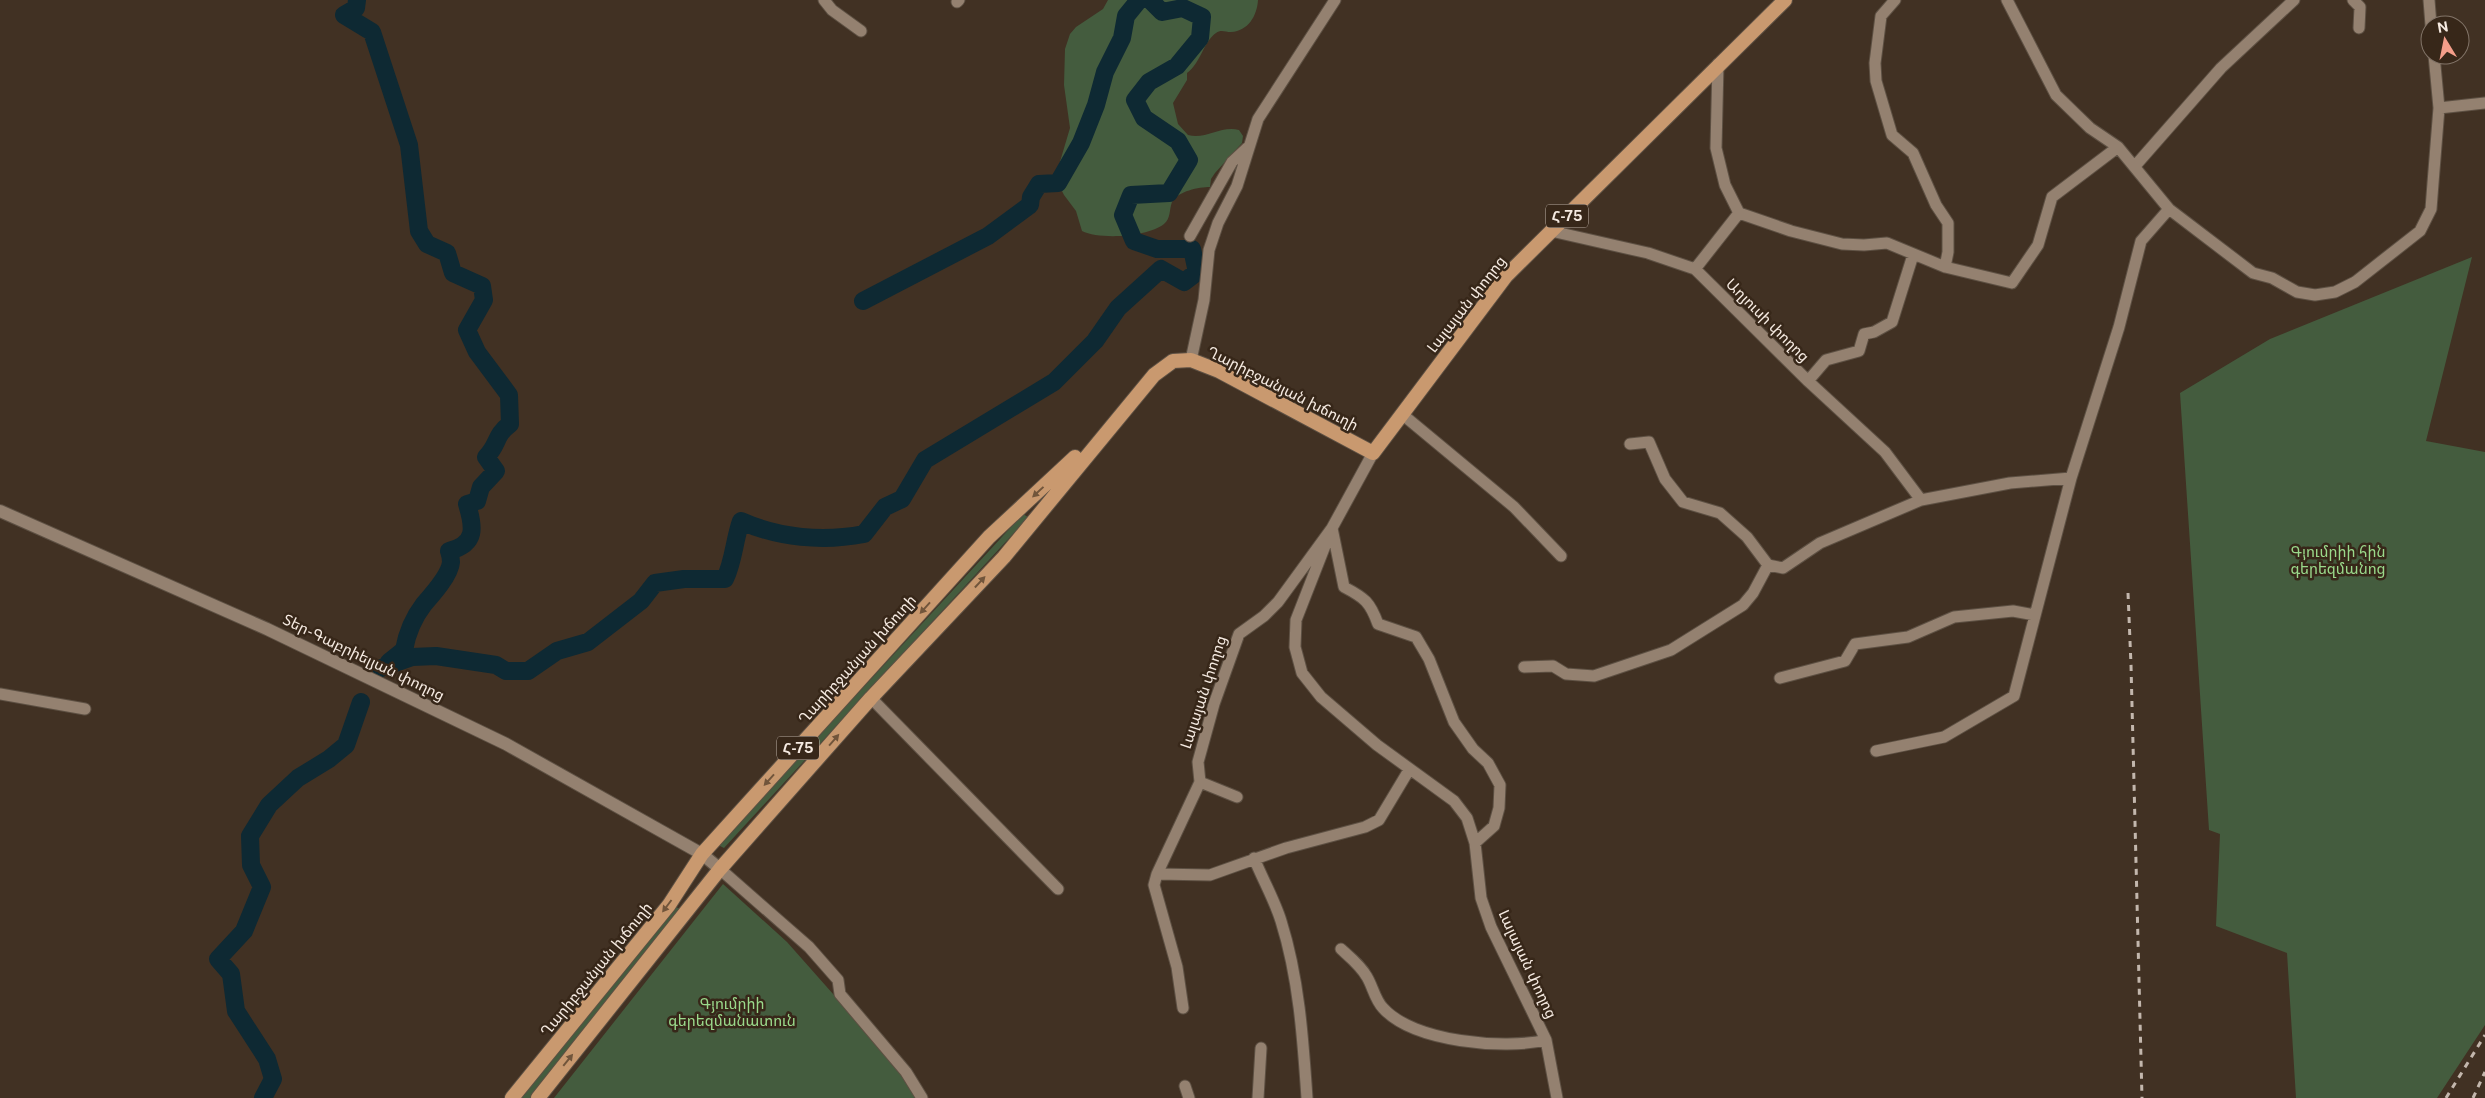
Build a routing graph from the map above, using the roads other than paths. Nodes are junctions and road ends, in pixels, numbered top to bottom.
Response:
1 (824, 0) edge
2 (1336, 0) edge
3 (1785, 0) edge
4 (1895, 0) edge
5 (2007, 0) edge
6 (2294, 0) edge
7 (2353, 0) edge
8 (2429, 0) edge
9 (2430, 15) edge
10 (2359, 28) dead end
11 (861, 31) dead end
12 (1718, 64) junction
13 (2435, 65) edge
14 (2485, 103) edge
15 (2438, 108) junction
16 (2118, 147) junction
17 (1247, 148) junction
18 (2135, 166) junction
19 (2169, 209) junction
20 (1739, 213) junction
21 (1551, 231) junction
22 (1190, 236) dead end
23 (1913, 255) junction
24 (1945, 268) junction
25 (1695, 269) junction
26 (1191, 360) junction
27 (1808, 381) junction
28 (1402, 414) junction
29 (1112, 423) junction
30 (1630, 444) dead end
31 (1373, 453) junction
32 (2071, 478) junction
33 (1921, 500) junction
34 (0, 511) edge
35 (1332, 528) junction
36 (1562, 556) dead end
37 (1768, 565) junction
38 (2035, 615) junction
39 (1524, 667) dead end
40 (1780, 678) dead end
41 (0, 694) edge
42 (871, 698) junction
43 (85, 709) dead end
44 (1876, 751) dead end
45 (1410, 770) junction
46 (1200, 782) junction
47 (1236, 797) dead end
48 (1474, 842) junction
49 (702, 854) junction
50 (1254, 858) junction
51 (720, 869) junction
52 (1157, 874) junction
53 (1058, 889) dead end
54 (1341, 949) dead end
55 (1183, 1008) dead end
56 (1546, 1040) junction
57 (1261, 1048) dead end
58 (1185, 1086) dead end
59 (512, 1098) edge
60 (538, 1098) edge
61 (922, 1098) edge
62 (1189, 1098) edge
63 (1258, 1098) edge
64 (1307, 1098) edge
65 (1556, 1098) edge

1 - 11 street
2 - 17 street
3 - 12 highway, Լալայան փողոց / Հ-75
4 - 24 street
5 - 16 street
6 - 18 street
7 - 10 street
8 - 9 street
12 - 20 street
12 - 21 highway, Լալայան փողոց / Հ-75
13 - 15 street
14 - 15 street
15 - 19 street
16 - 18 street
16 - 24 street
17 - 22 street
17 - 26 street
18 - 19 street
19 - 32 street
20 - 23 street
20 - 25 street
21 - 25 street, Աղյուսի փողոց
21 - 28 highway, Լալայան փողոց / Հ-75
23 - 24 street
23 - 27 street
25 - 27 street, Աղյուսի փողոց
26 - 29 highway, Ղարիբջանյան խճուղի / Հ-75
26 - 31 highway, Ղարիբջանյան խճուղի
27 - 33 street, Աղյուսի փողոց
28 - 31 highway, Լալայան փողոց / Հ-75
28 - 36 street
42 -> 29 highway, Ղարիբջանյան խճուղի / Հ-75
29 -> 49 highway, Ղարիբջանյան խճուղի / Հ-75
30 - 37 street
31 - 35 street, Լալայան փողոց
32 - 33 street
32 - 38 street
33 - 37 street
34 - 49 main road, Տեր-Գաբրիելյան փողոց
35 - 45 street, Լալայան փողոց
35 - 46 street, Լալայան փողոց
35 - 48 street
37 - 39 street
38 - 40 street
38 - 44 street
41 - 43 street
51 -> 42 highway, Ղարիբջանյան խճուղի / Հ-75
42 - 53 street
45 - 48 street, Լալայան փողոց
45 - 50 street
46 - 47 street
46 - 52 street, Լալայան փողոց
48 - 56 street, Լալայան փողոց
49 - 51 main road, Տեր-Գաբրիելյան փողոց
49 -> 59 highway, Ղարիբջանյան խճուղի / Հ-75
50 - 52 street
50 - 64 street
60 -> 51 highway, Ղարիբջանյան խճուղի / Հ-75
51 - 61 street
52 - 55 street, Լալայան փողոց
54 - 56 street
56 - 65 street, Լալայան փողոց
57 - 63 street
58 - 62 street

